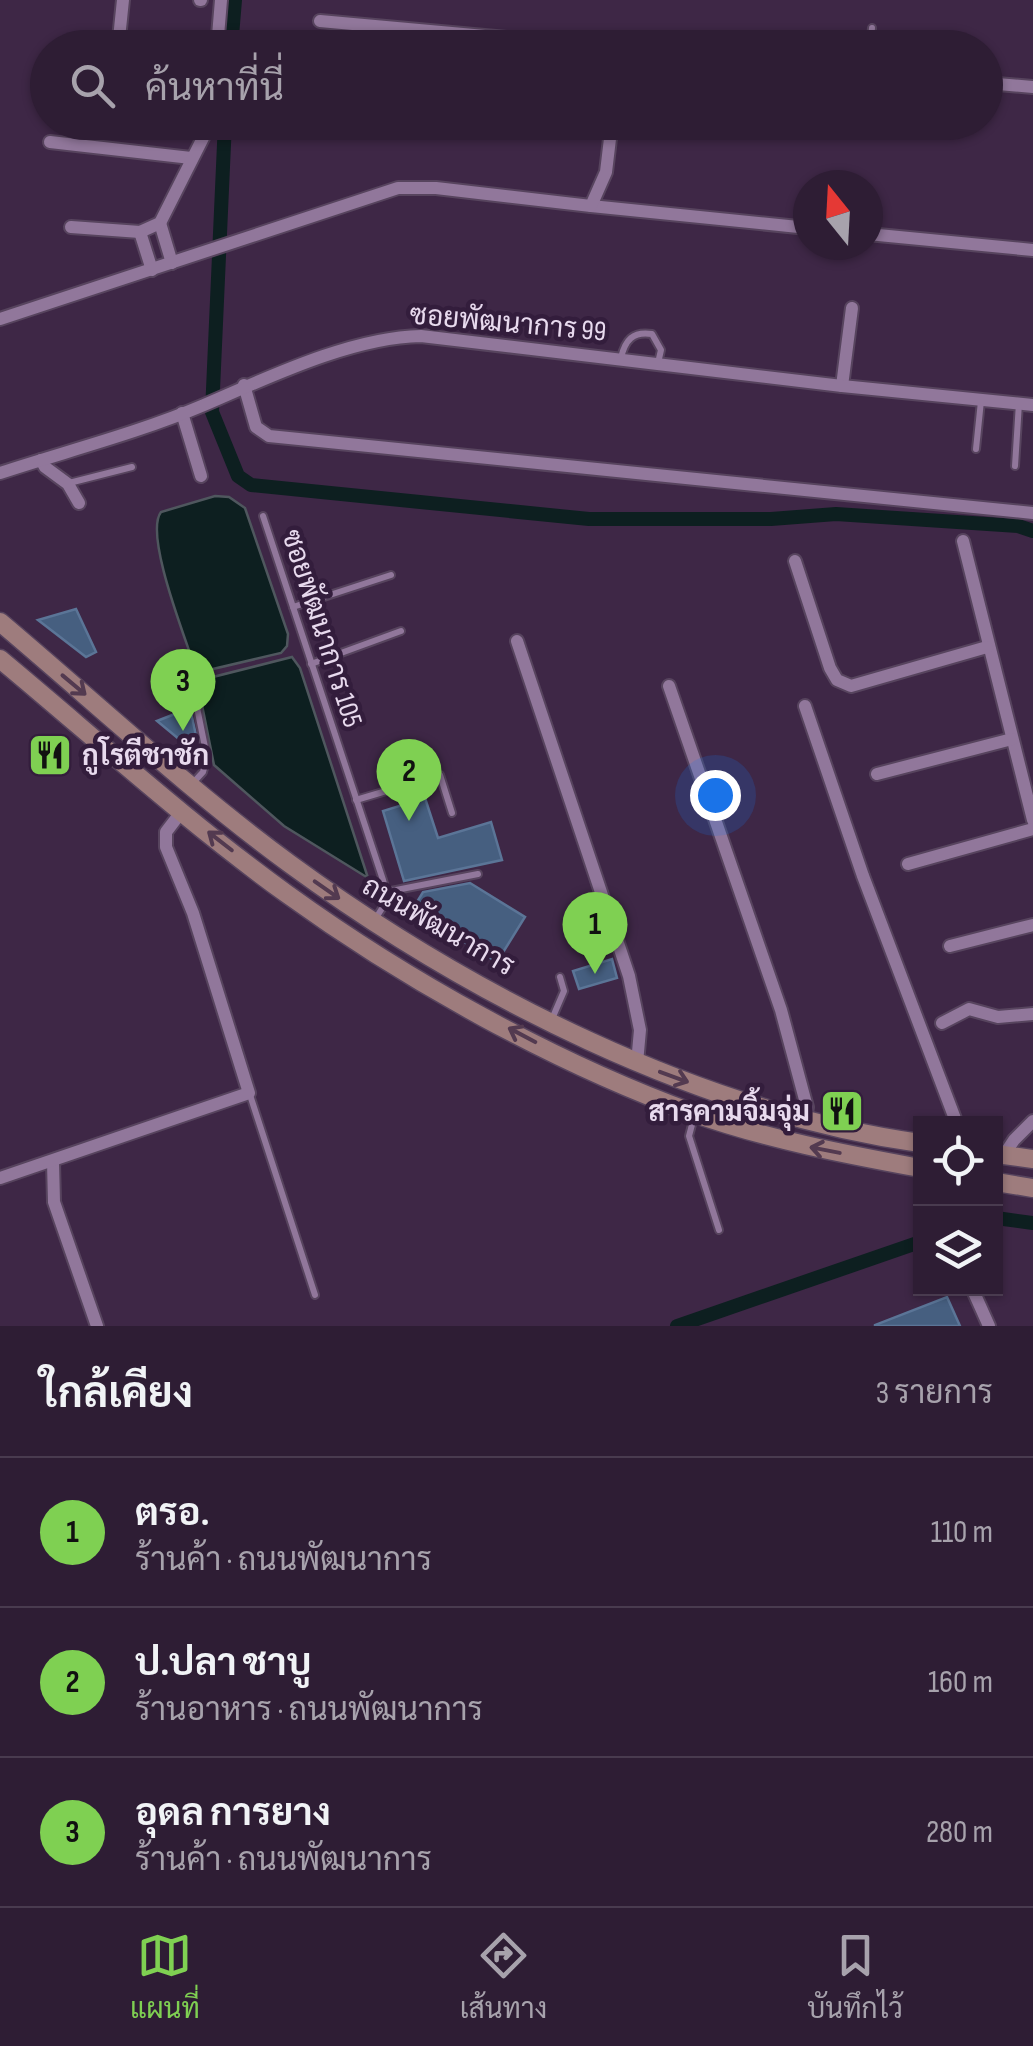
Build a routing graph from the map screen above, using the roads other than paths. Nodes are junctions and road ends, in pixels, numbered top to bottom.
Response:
1 (123, 0) edge
2 (221, 4) edge
3 (320, 20) dead end
4 (120, 30) edge
5 (219, 30) edge
6 (425, 30) edge
7 (1003, 85) edge
8 (1033, 88) edge
9 (203, 140) edge
10 (610, 140) edge
11 (50, 142) dead end
12 (191, 158) junction
13 (592, 206) junction
14 (160, 224) junction
15 (793, 226) edge
16 (71, 227) dead end
17 (140, 232) junction
18 (883, 235) edge
19 (1033, 250) edge
20 (172, 263) junction
21 (152, 270) junction
22 (852, 308) dead end
23 (0, 318) edge
24 (621, 358) junction
25 (658, 363) junction
26 (244, 386) junction
27 (842, 386) junction
28 (981, 400) junction
29 (1026, 404) edge
30 (182, 413) junction
31 (976, 450) dead end
32 (41, 460) junction
33 (1015, 466) dead end
34 (132, 468) dead end
35 (0, 473) edge
36 (201, 476) dead end
37 (68, 484) junction
38 (79, 503) dead end
39 (1033, 513) edge
40 (263, 516) dead end
41 (963, 541) dead end
42 (795, 561) dead end
43 (391, 575) dead end
44 (292, 607) junction
45 (0, 622) edge
46 (401, 631) dead end
47 (517, 641) dead end
48 (987, 647) junction
49 (0, 659) edge
50 (188, 663) dead end
51 (312, 664) junction
52 (669, 686) dead end
53 (806, 706) dead end
54 (1012, 739) junction
55 (878, 774) dead end
56 (192, 785) junction
57 (356, 800) junction
58 (182, 811) junction
59 (452, 813) dead end
60 (1033, 820) edge
61 (1033, 829) edge
62 (908, 864) dead end
63 (478, 874) dead end
64 (386, 892) junction
65 (374, 922) junction
66 (1033, 925) edge
67 (950, 946) dead end
68 (560, 977) dead end
69 (1033, 1014) edge
70 (551, 1020) junction
71 (942, 1023) dead end
72 (638, 1063) junction
73 (249, 1094) junction
74 (694, 1114) junction
75 (955, 1116) edge
76 (805, 1119) junction
77 (1033, 1121) edge
78 (913, 1142) edge
79 (1003, 1152) edge
80 (1003, 1155) edge
81 (1033, 1159) edge
82 (53, 1162) junction
83 (913, 1167) edge
84 (0, 1178) edge
85 (1003, 1183) edge
86 (1033, 1188) edge
87 (719, 1230) dead end
88 (315, 1295) dead end
89 (976, 1296) edge
90 (97, 1326) edge
91 (989, 1326) edge

1 - 4 street
2 - 5 street
3 - 6 street
7 - 8 street
9 - 12 street
10 - 13 street
11 - 12 street
12 - 14 street
13 - 15 street
13 - 20 street
14 - 17 street
14 - 20 street
16 - 17 street
17 - 21 street
18 - 19 street
20 - 21 street
21 - 23 street
22 - 27 street
24 - 25 street, ซอยพัฒนาการ 99
24 - 25 lane
24 - 26 street, ซอยพัฒนาการ 99
25 - 27 street, ซอยพัฒนาการ 99
26 - 30 street, ซอยพัฒนาการ 99
26 - 39 street
27 - 28 street, ซอยพัฒนาการ 99
28 - 29 street, ซอยพัฒนาการ 99
28 - 31 lane
29 - 33 lane
30 - 32 street, ซอยพัฒนาการ 99
30 - 36 street
32 - 35 street, ซอยพัฒนาการ 99
32 - 37 street
34 - 37 lane
37 - 38 street
40 - 44 lane, ซอยพัฒนาการ 105
41 - 48 street
42 - 48 street
43 - 44 lane
44 - 51 lane, ซอยพัฒนาการ 105
45 -> 56 main road, ถนนพัฒนาการ
46 - 51 lane
47 - 72 street
48 - 54 street
49 - 58 main road, ถนนพัฒนาการ
50 - 56 lane
51 - 57 lane, ซอยพัฒนาการ 105
52 - 76 street
53 - 75 street
54 - 55 street
54 - 60 street
56 -> 65 main road, ถนนพัฒนาการ
57 - 59 lane
57 - 64 lane, ซอยพัฒนาการ 105
58 - 73 street
74 -> 58 main road, ถนนพัฒนาการ
61 - 62 street
63 - 64 lane
64 - 65 lane
65 - 70 main road, ถนนพัฒนาการ
66 - 67 street
68 - 70 lane
69 - 71 street
70 - 72 main road, ถนนพัฒนาการ
72 -> 76 main road, ถนนพัฒนาการ
73 - 82 street
73 - 88 lane
83 -> 74 main road, ถนนพัฒนาการ
74 - 87 lane
76 - 78 main road, ถนนพัฒนาการ
77 - 79 street
80 - 81 main road
82 - 84 street
82 - 90 street
85 - 86 main road
89 - 91 street

